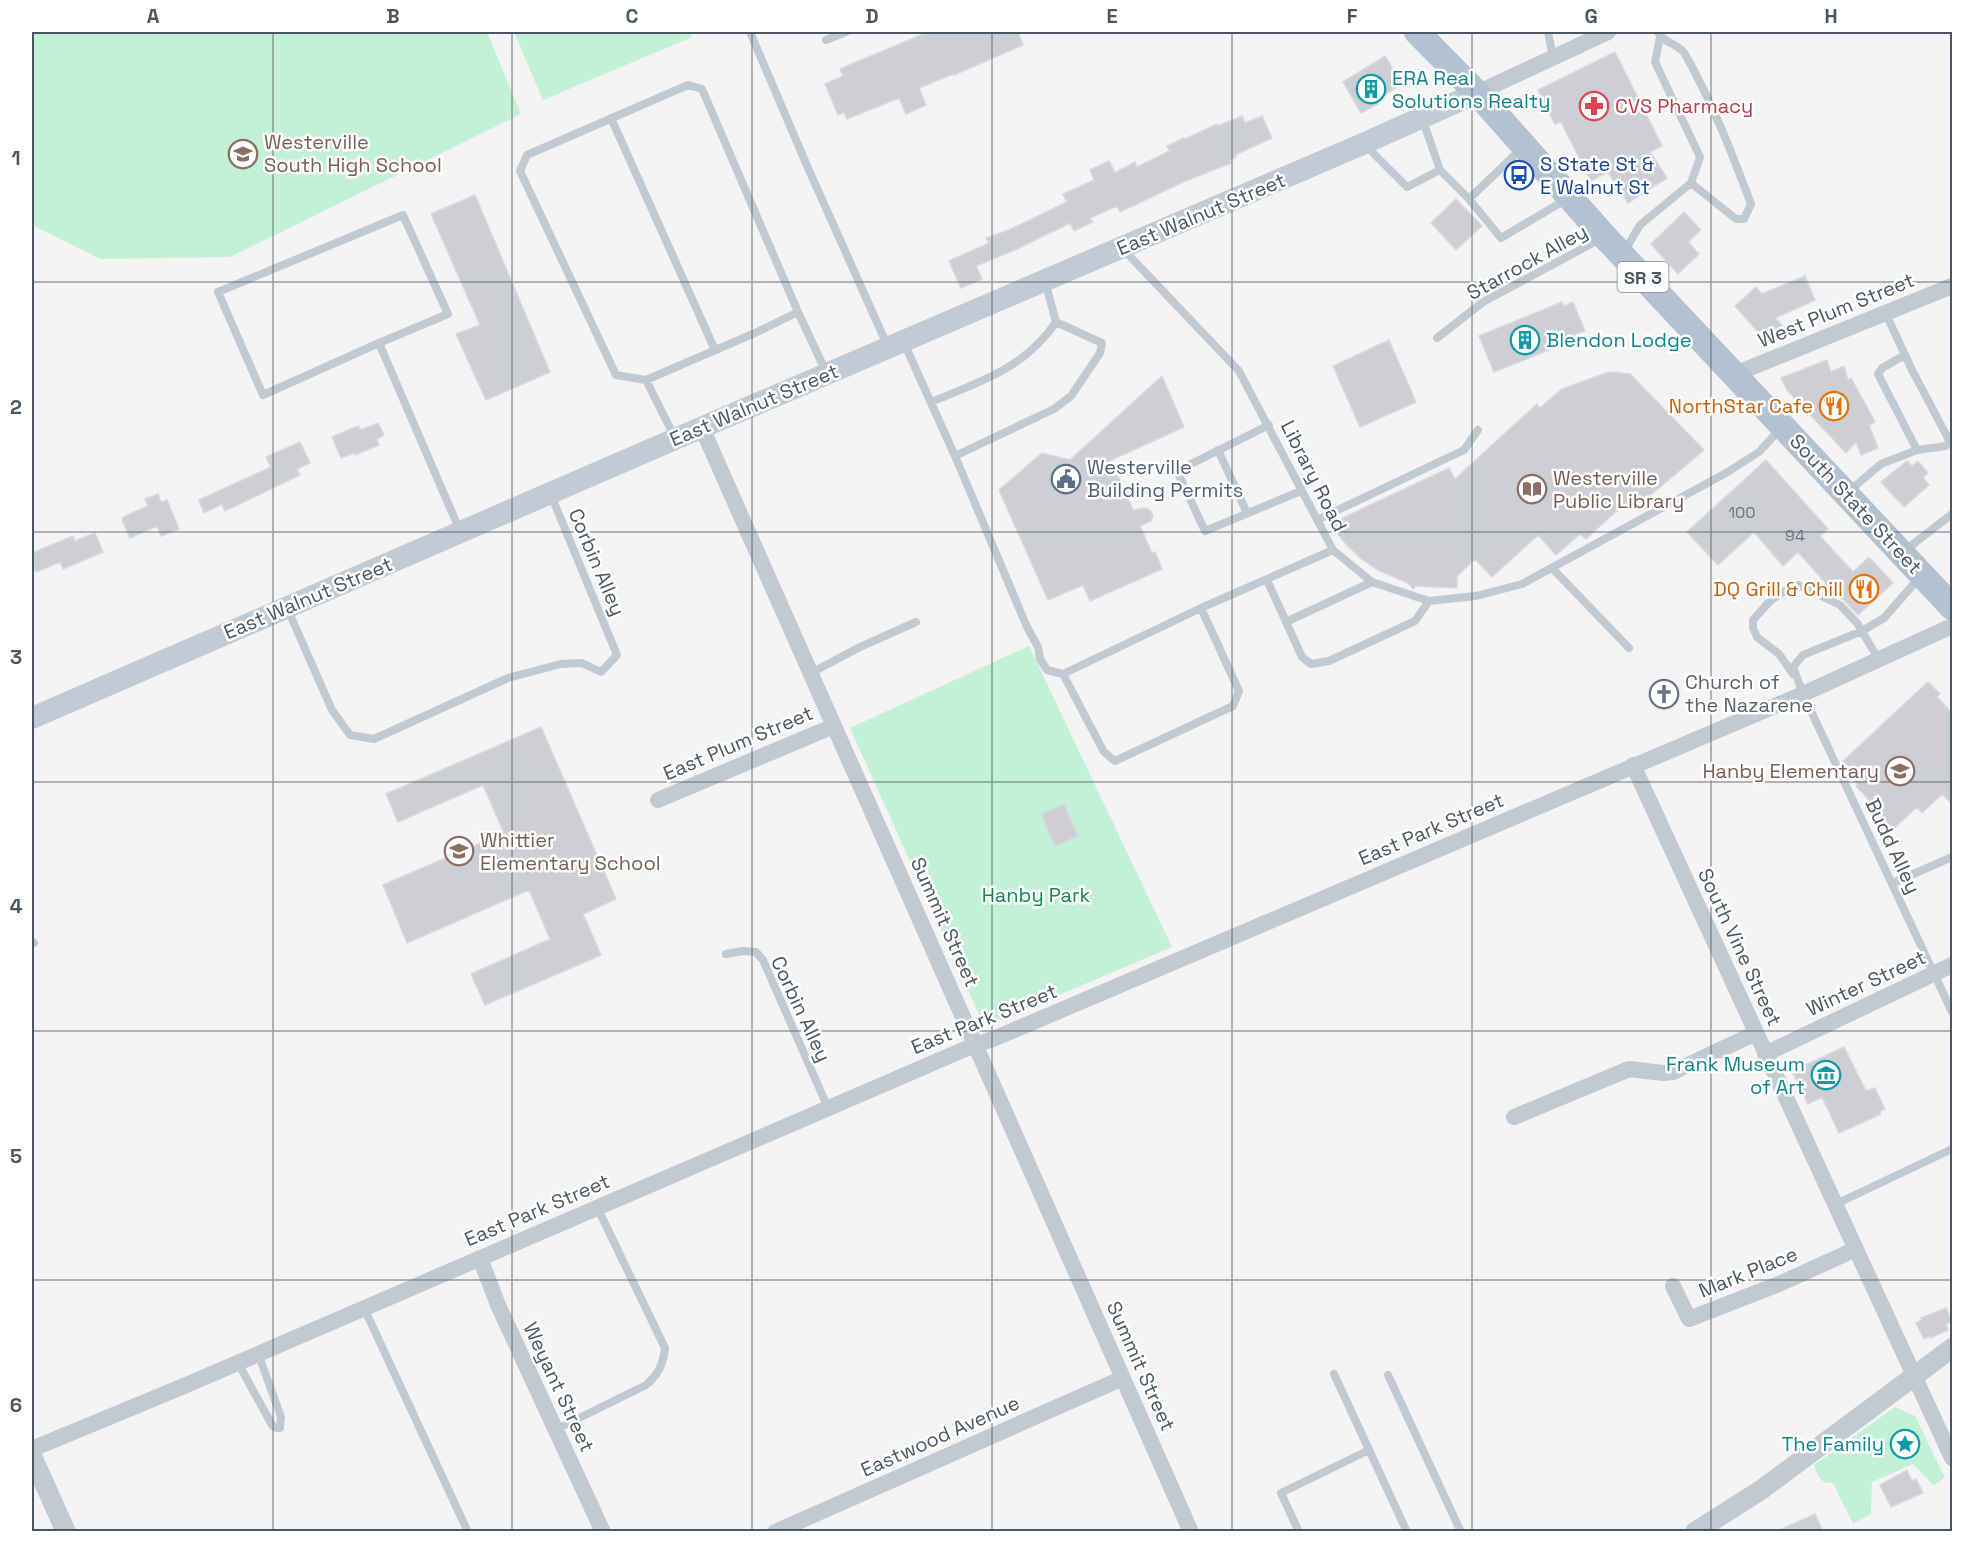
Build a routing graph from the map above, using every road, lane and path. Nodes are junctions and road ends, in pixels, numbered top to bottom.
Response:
1 (750, 32) edge
2 (846, 32) edge
3 (1417, 32) edge
4 (1548, 32) edge
5 (1608, 32) edge
6 (1659, 34) edge
7 (826, 40) dead end
8 (1553, 57) junction
9 (1476, 93) junction
10 (610, 118) junction
11 (1421, 118) junction
12 (1364, 143) junction
13 (1524, 146) junction
14 (1440, 170) junction
15 (1691, 183) junction
16 (1570, 198) junction
17 (1469, 199) junction
18 (1614, 246) junction
19 (1121, 247) junction
20 (1046, 281) junction
21 (1953, 286) edge
22 (798, 312) junction
23 (1885, 312) junction
24 (1056, 322) junction
25 (1437, 338) dead end
26 (379, 343) junction
27 (896, 345) junction
28 (715, 350) junction
29 (1905, 355) junction
30 (1736, 374) junction
31 (827, 375) junction
32 (646, 380) junction
33 (930, 402) junction
34 (1269, 425) junction
35 (1784, 426) junction
36 (702, 428) junction
37 (1478, 430) dead end
38 (675, 439) junction
39 (1949, 445) edge
40 (1218, 450) junction
41 (1917, 450) junction
42 (956, 456) junction
43 (1301, 491) junction
44 (550, 493) junction
45 (1846, 493) junction
46 (1247, 513) junction
47 (1953, 514) edge
48 (1317, 520) junction
49 (460, 532) junction
50 (1333, 550) junction
51 (1902, 553) junction
52 (1552, 568) junction
53 (1922, 574) junction
54 (1267, 580) junction
55 (1372, 582) junction
56 (1429, 601) junction
57 (286, 607) junction
58 (1953, 607) edge
59 (1201, 608) junction
60 (916, 622) dead end
61 (1286, 622) junction
62 (1953, 626) edge
63 (1862, 631) junction
64 (1629, 648) dead end
65 (1880, 660) junction
66 (811, 673) junction
67 (1063, 674) junction
68 (1795, 677) junction
69 (1803, 694) junction
70 (32, 718) edge
71 (834, 726) junction
72 (1633, 765) junction
73 (658, 800) dead end
74 (1953, 856) edge
75 (1893, 883) junction
76 (726, 954) dead end
77 (1953, 965) edge
78 (1934, 974) junction
79 (1953, 1012) edge
80 (1756, 1033) junction
81 (977, 1045) junction
82 (1765, 1054) junction
83 (828, 1108) junction
84 (1514, 1117) dead end
85 (1953, 1149) edge
86 (1836, 1204) junction
87 (597, 1207) junction
88 (1856, 1249) junction
89 (480, 1258) junction
90 (1673, 1286) dead end
91 (364, 1308) junction
92 (1953, 1348) edge
93 (258, 1353) junction
94 (238, 1363) junction
95 (1334, 1374) dead end
96 (1388, 1375) dead end
97 (1915, 1375) junction
98 (1123, 1378) junction
99 (555, 1431) junction
100 (32, 1449) edge
101 (1369, 1450) junction
102 (32, 1456) edge
103 (1953, 1458) edge
104 (66, 1532) edge
105 (468, 1532) edge
106 (603, 1532) edge
107 (775, 1532) edge
108 (1191, 1532) edge
109 (1299, 1532) edge
110 (1407, 1532) edge
111 (1461, 1532) edge
112 (1695, 1532) edge

1 - 27 lane
2 - 7 lane
3 - 9 main road, South State Street / SR 3
4 - 8 lane
5 - 8 street
6 - 15 lane
6 - 15 lane
8 - 9 street
9 - 11 main road, East Walnut Street
9 - 13 main road, South State Street / SR 3
10 - 22 lane
10 - 28 lane
10 - 32 lane
11 - 12 main road, East Walnut Street
11 - 14 lane
12 - 14 lane
12 - 19 main road, East Walnut Street
13 - 16 main road, South State Street / SR 3
13 - 17 lane
14 - 17 lane
15 - 18 lane
16 - 17 lane
16 - 18 main road, South State Street / SR 3
18 - 25 lane, Starrock Alley
18 - 30 main road, South State Street / SR 3
19 - 20 main road, East Walnut Street
19 - 34 lane, Library Road
20 - 24 lane
20 - 27 main road, East Walnut Street
21 - 23 street, West Plum Street
22 - 28 lane
22 - 31 lane
23 - 29 lane
23 - 30 street, West Plum Street
24 - 33 lane
24 - 42 lane
26 - 26 lane
26 - 49 lane
27 - 31 main road, East Walnut Street
27 - 33 lane
28 - 32 lane
29 - 39 lane
29 - 41 lane
30 - 35 main road, South State Street / SR 3
31 - 36 main road, East Walnut Street
32 - 38 lane
33 - 42 lane
34 - 40 lane
34 - 43 lane, Library Road
35 - 45 main road, South State Street / SR 3
35 - 52 lane, Library Road
36 - 38 main road, East Walnut Street
36 - 66 street, Summit Street
37 - 48 lane
38 - 44 main road, East Walnut Street
39 - 41 lane
40 - 46 lane
40 - 46 lane
41 - 45 lane
42 - 67 lane
43 - 46 lane
43 - 48 lane, Library Road
44 - 49 main road, East Walnut Street
44 - 57 lane, Corbin Alley
45 - 51 main road, South State Street / SR 3
47 - 51 lane
48 - 50 lane, Library Road
49 - 57 main road, East Walnut Street
50 - 54 lane
50 - 55 lane, Library Road
51 - 53 main road, South State Street / SR 3
52 - 56 lane, Library Road
52 - 64 lane
53 - 58 main road, South State Street / SR 3
53 - 63 lane
54 - 59 lane
54 - 61 lane
55 - 56 lane, Library Road
55 - 61 lane
56 - 61 lane
57 - 70 main road, East Walnut Street
59 - 67 lane
59 - 67 lane
60 - 66 lane
62 - 65 street, East Park Street
63 - 65 lane
63 - 68 lane
63 - 68 lane, Budd Alley
65 - 69 street, East Park Street
66 - 71 street, Summit Street
68 - 69 lane, Budd Alley
69 - 72 street, East Park Street
69 - 75 lane, Budd Alley
71 - 73 street, East Plum Street
71 - 81 street, Summit Street
72 - 80 street, South Vine Street
72 - 81 street, East Park Street
74 - 75 lane
75 - 78 lane, Budd Alley
76 - 83 lane, Corbin Alley
77 - 78 street, Winter Street
78 - 79 lane, Budd Alley
78 - 82 street, Winter Street
80 - 82 street, South Vine Street
80 - 84 street
81 - 83 street, East Park Street
81 - 98 street, Summit Street
82 - 86 street, South Vine Street
83 - 87 street, East Park Street
85 - 86 lane
86 - 88 street, South Vine Street
87 - 89 street, East Park Street
87 - 99 lane
88 - 90 street, Mark Place
88 - 97 street, South Vine Street
89 - 91 street, East Park Street
89 - 99 street, Weyant Street
91 - 93 street, East Park Street
91 - 105 lane
92 - 97 street
93 - 94 street, East Park Street
93 - 94 lane
94 - 100 street, East Park Street
95 - 101 lane
96 - 111 lane
97 - 103 street, South Vine Street
97 - 112 street
98 - 107 street, Eastwood Avenue
98 - 108 street, Summit Street
99 - 106 street, Weyant Street
101 - 109 lane
101 - 110 lane
102 - 104 street

